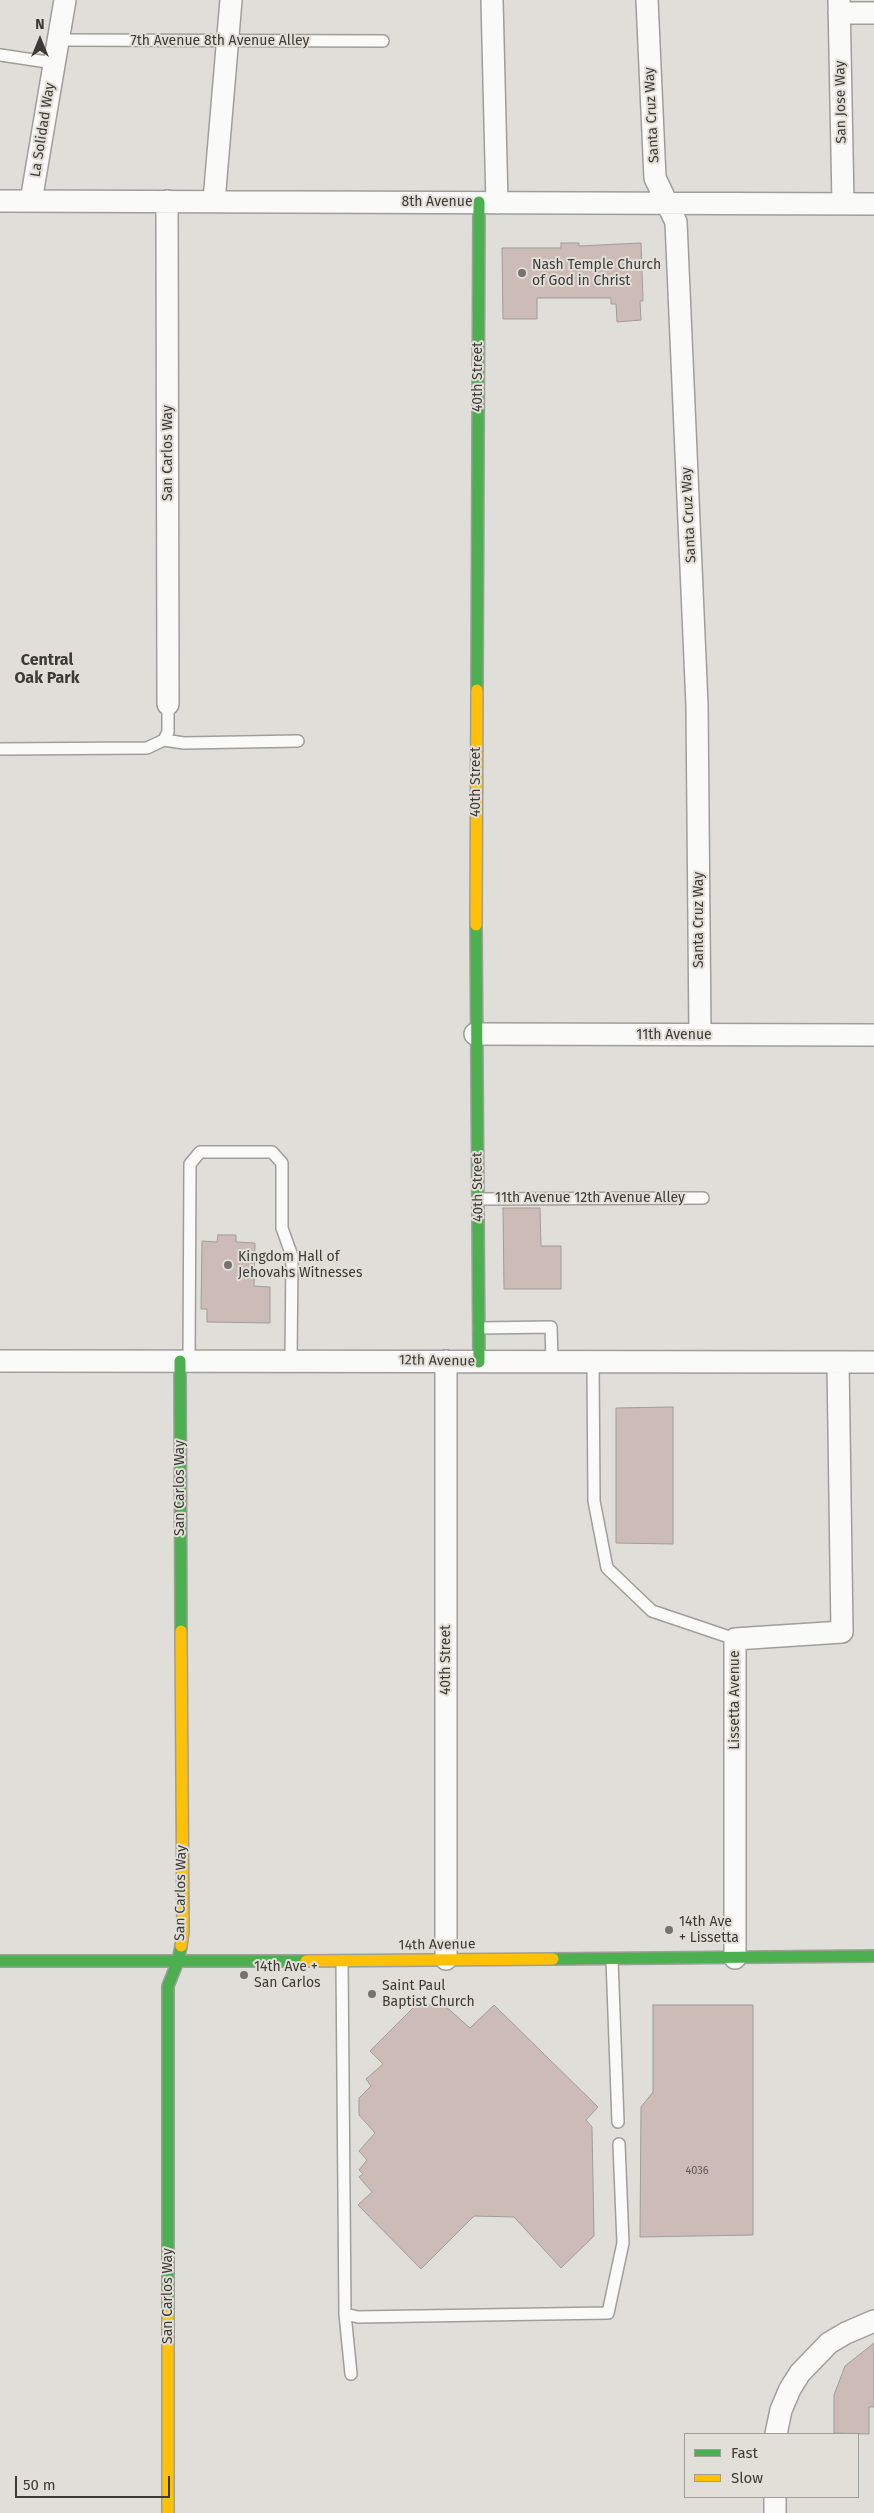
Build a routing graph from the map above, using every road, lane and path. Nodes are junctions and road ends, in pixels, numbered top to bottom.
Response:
1 (64, 0) edge
2 (231, 0) edge
3 (492, 0) edge
4 (647, 0) edge
5 (839, 6) edge
6 (874, 13) edge
7 (58, 40) junction
8 (227, 41) junction
9 (383, 41) dead end
10 (0, 55) edge
11 (54, 63) junction
12 (0, 201) edge
13 (31, 201) junction
14 (167, 201) junction
15 (214, 201) junction
16 (665, 202) junction
17 (488, 203) junction
18 (843, 203) junction
19 (874, 204) edge
20 (168, 704) joint
21 (164, 740) junction
22 (298, 741) dead end
23 (0, 749) edge
24 (475, 1034) junction
25 (700, 1035) junction
26 (874, 1035) edge
27 (703, 1198) dead end
28 (478, 1199) junction
29 (479, 1328) junction
30 (0, 1361) edge
31 (185, 1361) junction
32 (291, 1361) junction
33 (446, 1361) junction
34 (479, 1362) junction
35 (552, 1362) junction
36 (593, 1362) junction
37 (838, 1362) junction
38 (874, 1362) edge
39 (735, 1639) junction
40 (874, 1956) edge
41 (735, 1958) junction
42 (446, 1959) junction
43 (612, 1959) junction
44 (0, 1961) edge
45 (178, 1961) junction
46 (342, 1961) junction
47 (618, 2122) dead end
48 (619, 2144) dead end
49 (345, 2314) junction
50 (874, 2321) edge
51 (351, 2374) dead end
52 (776, 2433) edge
53 (775, 2498) edge
54 (168, 2513) edge
55 (775, 2513) edge

1 - 7 street, La Solidad Way
2 - 8 street
3 - 17 street, 40th Street
4 - 16 street, Santa Cruz Way
5 - 6 street
5 - 18 street, San Jose Way
7 - 8 lane, 7th Avenue 8th Avenue Alley
7 - 11 street, La Solidad Way
8 - 9 lane, 7th Avenue 8th Avenue Alley
8 - 15 street
10 - 11 lane
11 - 13 street, La Solidad Way
12 - 13 street, 8th Avenue
13 - 14 street, 8th Avenue
14 - 15 street, 8th Avenue
14 - 20 street, San Carlos Way
15 - 17 street, 8th Avenue
16 - 17 street, 8th Avenue
16 - 18 street, 8th Avenue
16 - 25 street, Santa Cruz Way
17 - 24 street, 40th Street
18 - 19 street, 8th Avenue
20 - 21 lane
21 - 22 lane
21 - 23 lane
24 - 25 street, 11th Avenue
24 - 28 street, 40th Street
25 - 26 street, 11th Avenue
27 - 28 lane, 11th Avenue 12th Avenue Alley
28 - 29 street, 40th Street
29 - 34 street, 40th Street
29 - 35 lane
30 - 31 street, 12th Avenue
31 - 32 street, 12th Avenue
31 - 32 lane
31 - 45 street, San Carlos Way
32 - 33 street, 12th Avenue
33 - 34 street, 12th Avenue
33 - 42 street, 40th Street
34 - 35 street, 12th Avenue
35 - 36 street, 12th Avenue
36 - 37 street, 12th Avenue
36 - 39 lane
37 - 38 street, 12th Avenue
37 - 39 street, Lissetta Avenue
39 - 41 street, Lissetta Avenue
40 - 41 street, 14th Avenue
41 - 43 street, 14th Avenue
42 - 43 street, 14th Avenue
42 - 46 street, 14th Avenue
43 - 47 lane
44 - 45 street, 14th Avenue
45 - 46 street, 14th Avenue
45 - 54 street, San Carlos Way
46 - 49 lane
48 - 49 lane
49 - 51 lane
50 - 52 street
53 - 55 street

